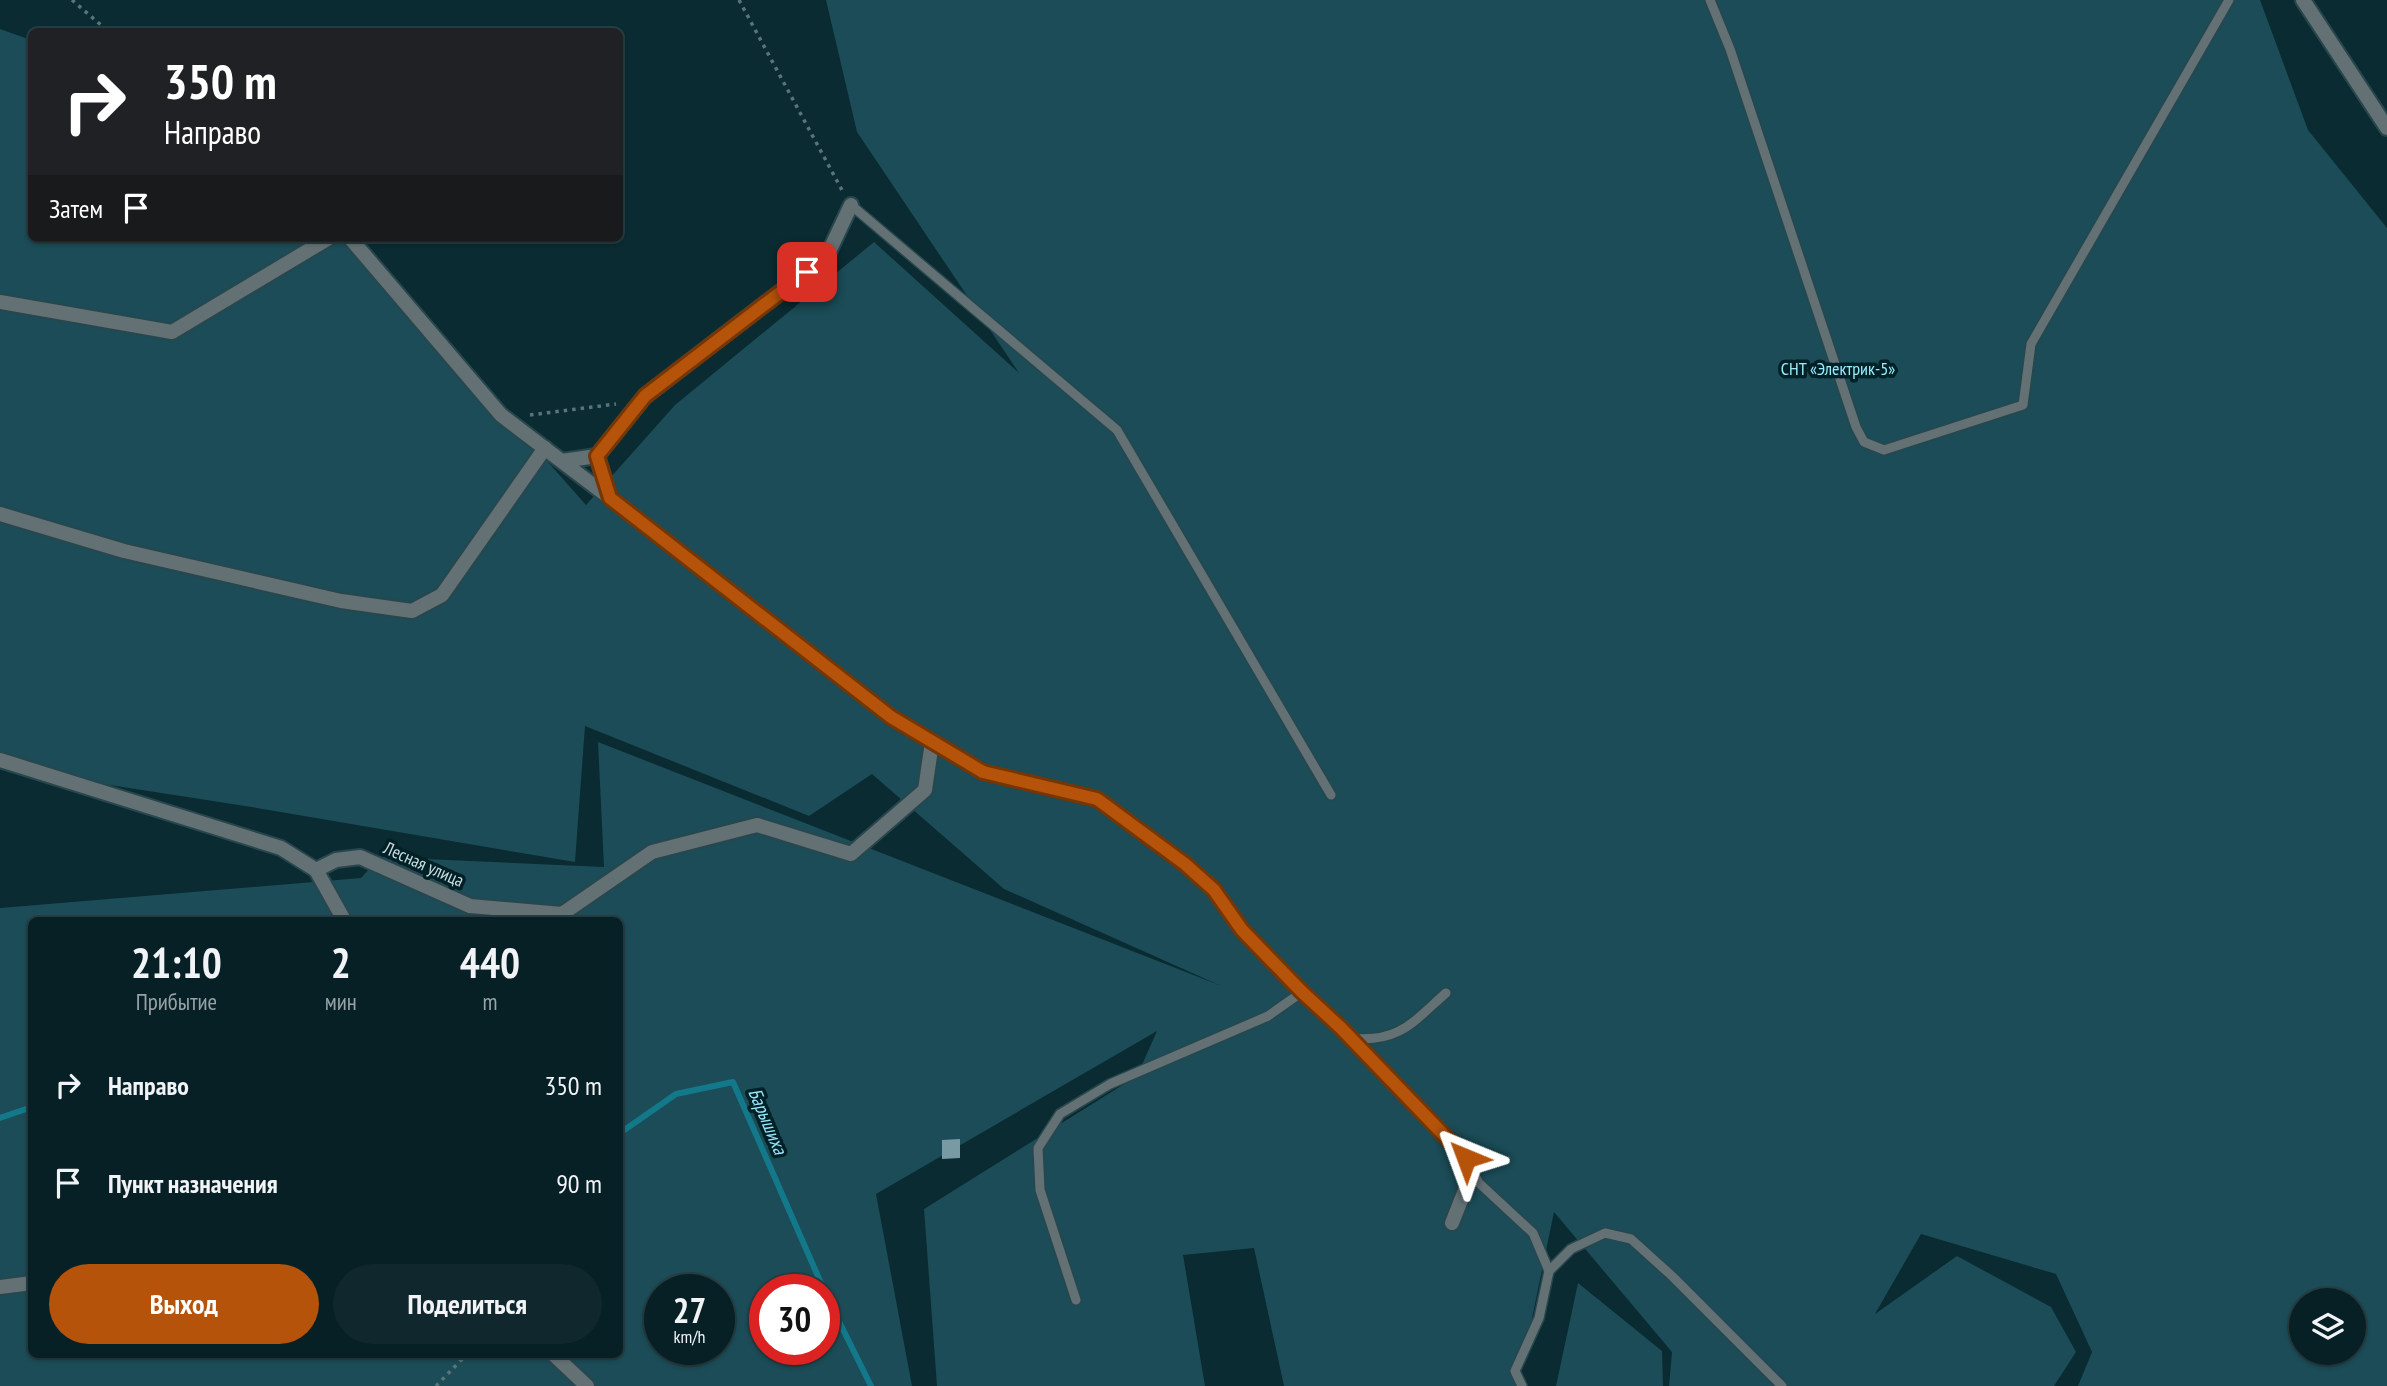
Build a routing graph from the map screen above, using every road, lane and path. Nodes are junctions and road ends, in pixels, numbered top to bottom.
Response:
1 (72, 0) edge
2 (739, 0) edge
3 (1710, 0) edge
4 (2229, 0) edge
5 (2303, 0) edge
6 (104, 28) edge
7 (2387, 128) edge
8 (851, 205) junction
9 (322, 242) edge
10 (353, 242) edge
11 (0, 302) edge
12 (645, 396) junction
13 (501, 415) junction
14 (545, 448) junction
15 (597, 456) junction
16 (562, 461) junction
17 (610, 498) junction
18 (0, 514) edge
19 (932, 742) junction
20 (0, 760) edge
21 (1331, 795) dead end
22 (316, 870) junction
23 (342, 917) edge
24 (1302, 992) junction
25 (1446, 993) dead end
26 (1351, 1038) junction
27 (1466, 1158) junction
28 (1452, 1223) dead end
29 (1549, 1271) junction
30 (28, 1284) edge
31 (0, 1287) edge
32 (1076, 1300) dead end
33 (463, 1358) edge
34 (557, 1358) edge
35 (436, 1386) edge
36 (587, 1386) edge
37 (1522, 1386) edge
38 (1782, 1386) edge

1 - 6 path
2 - 8 path
3 - 4 lane
5 - 7 street
8 - 12 street
8 - 21 lane
9 - 11 street
10 - 13 street
12 - 13 path
12 - 15 street
13 - 14 street
14 - 16 street
14 - 18 street
15 - 16 street
15 - 17 street
16 - 17 street
17 - 19 street
19 - 22 street, Лесная улица
19 - 24 street
20 - 22 street
22 - 23 street
24 - 26 street
24 - 32 lane
25 - 26 lane
26 - 27 street
27 - 28 street
27 - 29 lane
29 - 37 lane
29 - 38 lane
30 - 31 street
33 - 35 path
34 - 36 street

